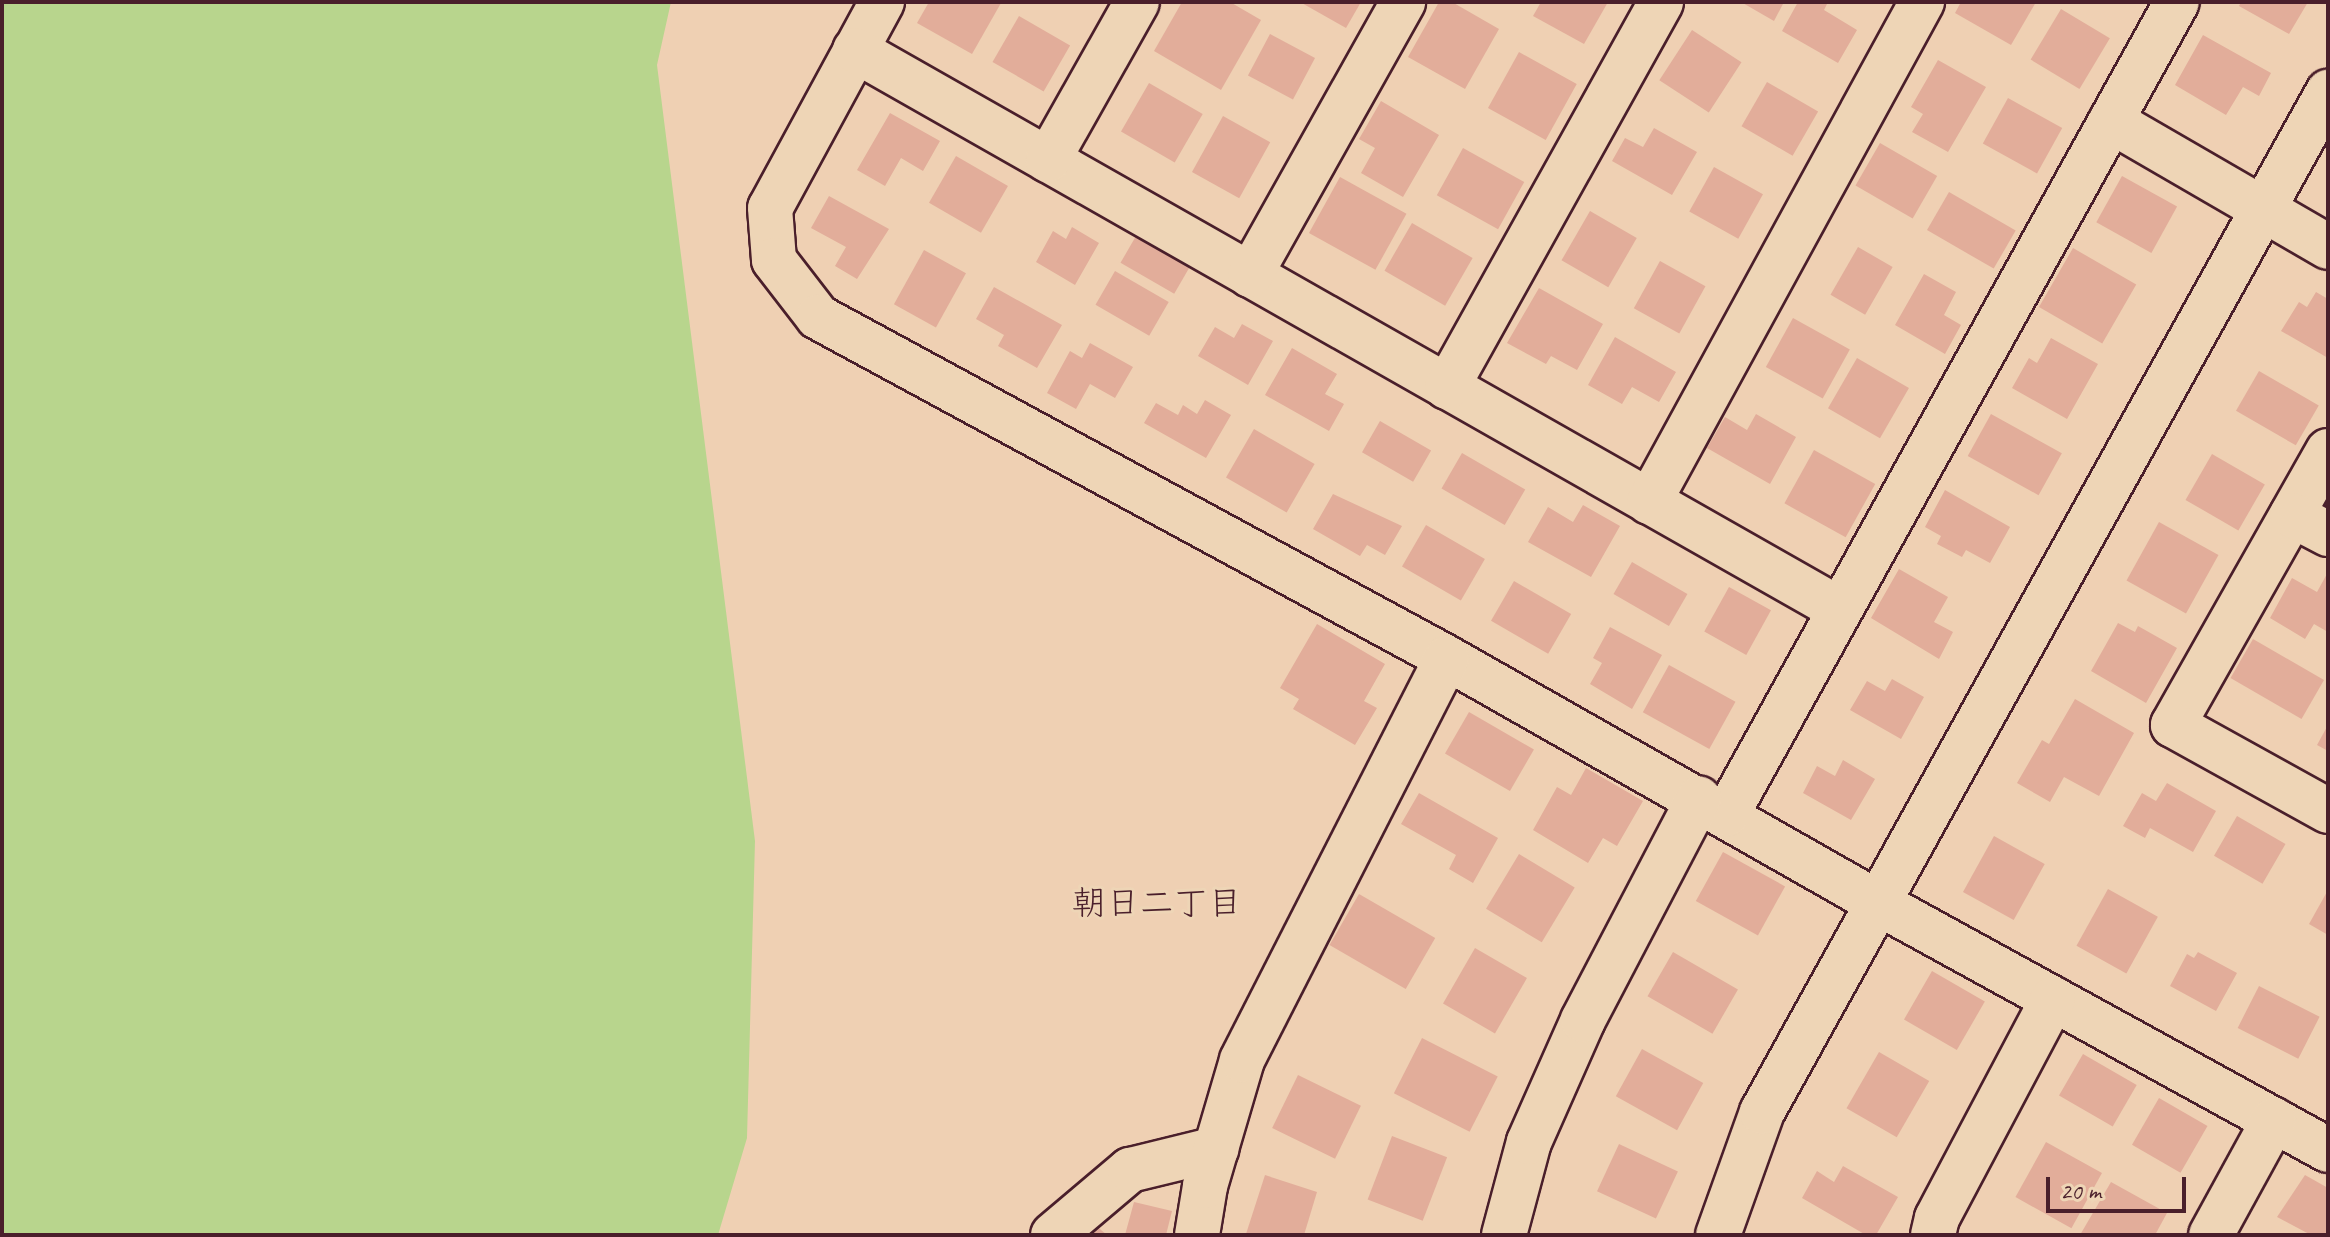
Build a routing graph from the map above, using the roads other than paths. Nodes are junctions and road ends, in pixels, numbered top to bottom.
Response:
1 (882, 2) edge
2 (1137, 2) edge
3 (1403, 2) edge
4 (1661, 2) edge
5 (1922, 2) edge
6 (2177, 2) edge
7 (855, 50) junction
8 (2328, 92) edge
9 (2111, 121) junction
10 (1048, 160) junction
11 (2262, 211) junction
12 (2328, 247) edge
13 (1250, 275) junction
14 (1447, 387) junction
15 (2328, 451) edge
16 (1649, 502) junction
17 (2310, 524) edge
18 (1839, 609) junction
19 (1447, 658) junction
20 (1713, 806) junction
21 (2328, 811) edge
22 (1880, 904) junction
23 (2053, 999) junction
24 (2274, 1120) junction
25 (1216, 1149) junction
26 (2328, 1150) edge
27 (1053, 1235) edge
28 (1197, 1235) edge
29 (1504, 1235) edge
30 (1718, 1235) edge
31 (1933, 1235) edge
32 (2211, 1235) edge

1 - 7 street
2 - 10 street
3 - 13 street
4 - 14 street
5 - 16 street
6 - 9 street
7 - 10 street
7 - 19 street
8 - 11 street
9 - 11 street
9 - 18 street
10 - 13 street
11 - 12 street
11 - 22 street
13 - 14 street
14 - 16 street
15 - 17 street
16 - 18 street
17 - 21 street
18 - 20 street
19 - 20 street
19 - 25 street
20 - 22 street
20 - 29 street
22 - 23 street
22 - 30 street
23 - 24 street
23 - 31 street
24 - 26 street
24 - 32 street
25 - 27 street
25 - 28 street

